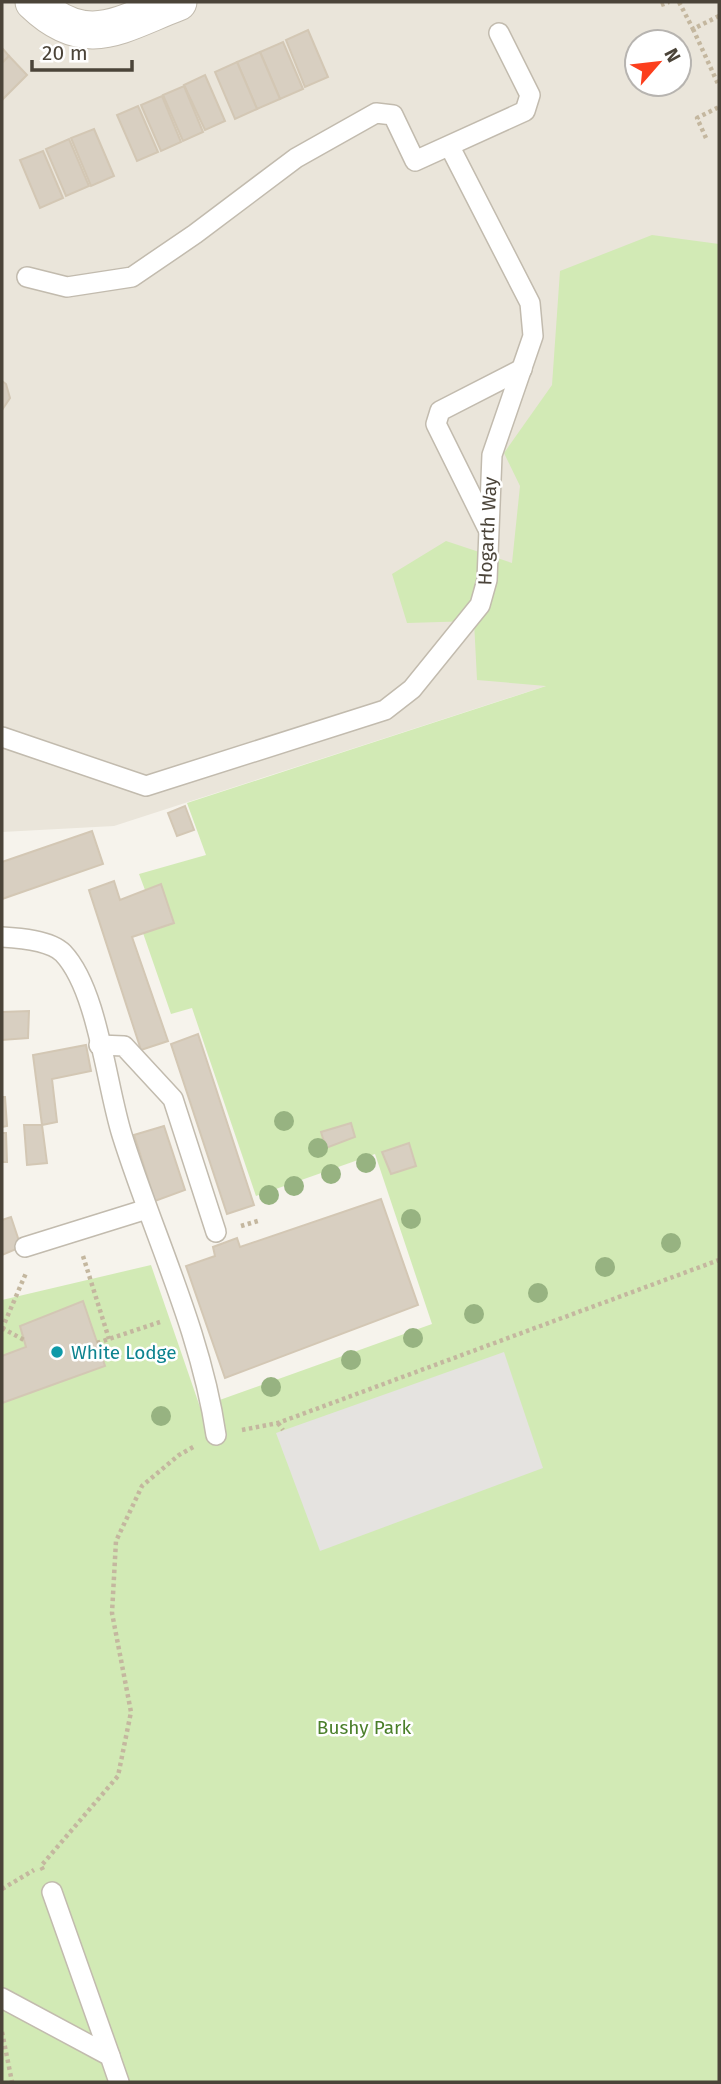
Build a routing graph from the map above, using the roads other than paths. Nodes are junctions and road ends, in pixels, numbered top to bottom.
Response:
1 (34, 2) edge
2 (178, 2) edge
3 (499, 33) dead end
4 (450, 147) junction
5 (27, 277) dead end
6 (522, 369) junction
7 (487, 528) junction
8 (2, 737) edge
9 (2, 937) edge
10 (99, 1045) junction
11 (147, 1209) junction
12 (216, 1233) dead end
13 (25, 1247) road end
14 (216, 1435) road end
15 (52, 1892) road end
16 (2, 1998) edge
17 (110, 2056) junction
18 (119, 2082) edge

1 - 2 street
3 - 4 lane
4 - 5 lane
4 - 6 lane, Hogarth Way
6 - 7 lane, Hogarth Way
6 - 7 lane
7 - 8 lane, Hogarth Way
9 - 10 lane
10 - 11 lane
10 - 12 lane
11 - 13 lane
11 - 14 lane
15 - 17 lane
16 - 17 lane
17 - 18 lane

